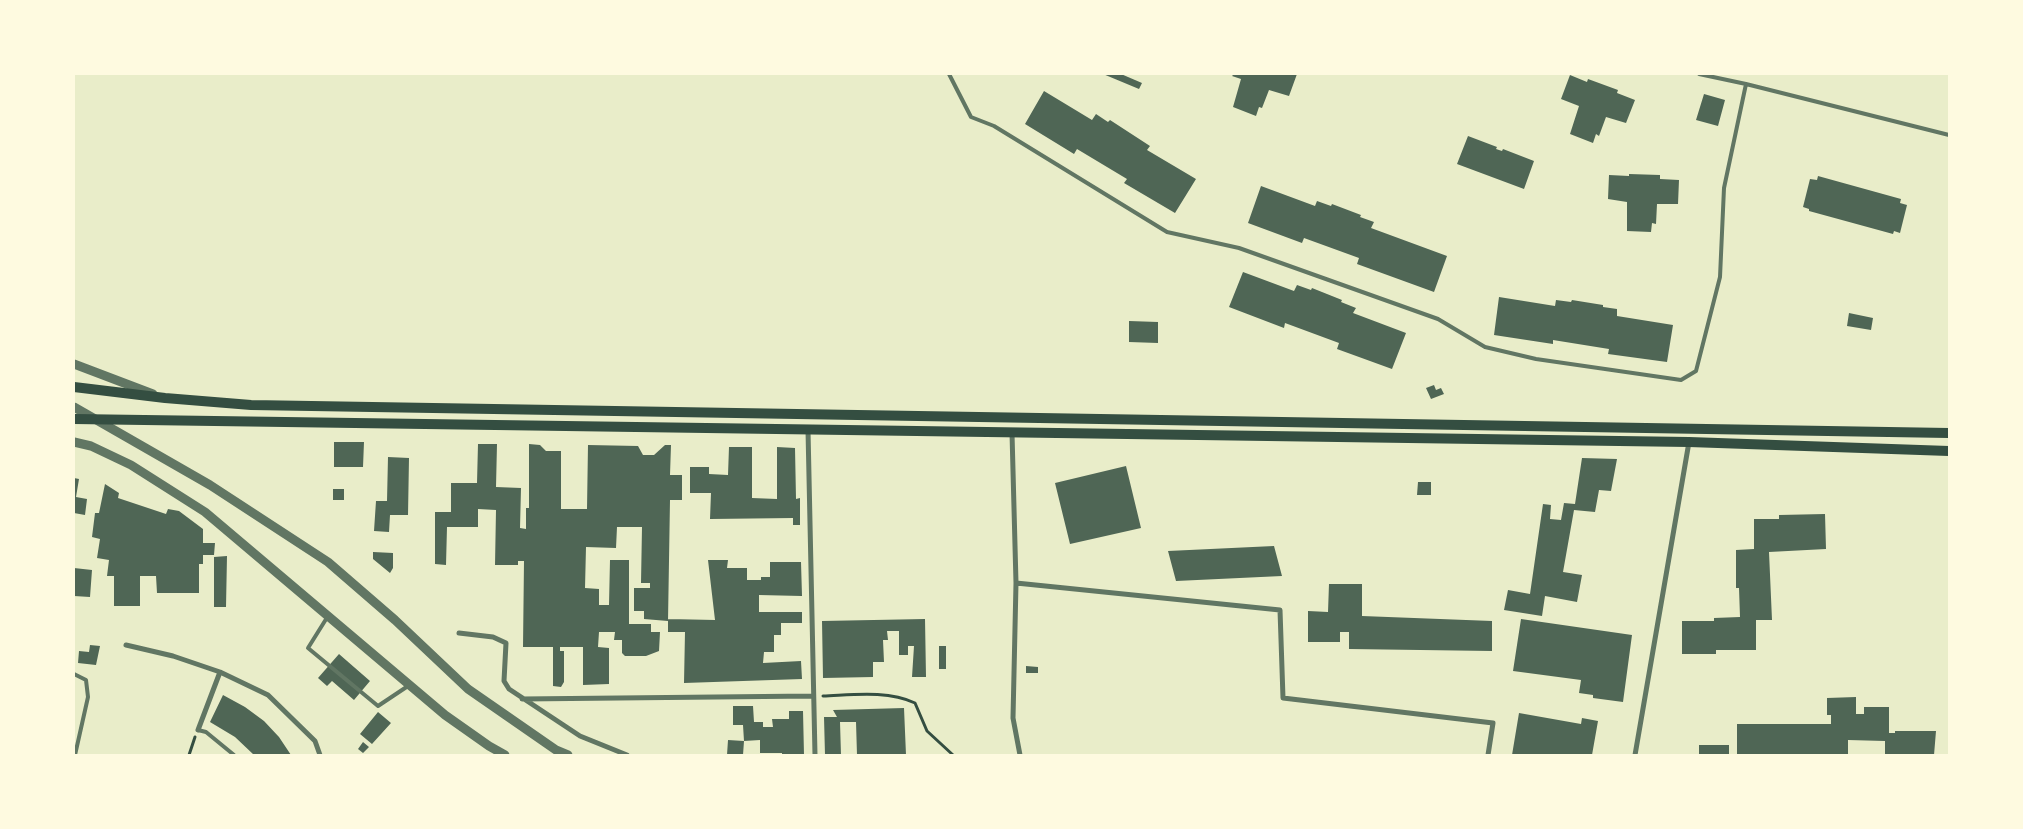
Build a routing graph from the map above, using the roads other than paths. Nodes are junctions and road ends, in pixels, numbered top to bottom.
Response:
1 (949, 74) edge
2 (1699, 74) edge
3 (1746, 84) junction
4 (1949, 136) edge
5 (74, 364) edge
6 (74, 387) edge
7 (165, 398) junction
8 (74, 406) edge
9 (74, 419) edge
10 (808, 430) junction
11 (1012, 433) junction
12 (1949, 433) edge
13 (74, 442) edge
14 (1689, 442) junction
15 (1949, 451) edge
16 (1016, 583) junction
17 (328, 616) junction
18 (459, 633) dead end
19 (126, 645) dead end
20 (220, 672) junction
21 (74, 674) edge
22 (410, 685) junction
23 (812, 696) junction
24 (522, 699) junction
25 (198, 730) joint
26 (75, 755) edge
27 (234, 755) edge
28 (320, 755) edge
29 (505, 755) edge
30 (568, 755) edge
31 (627, 755) edge
32 (814, 755) edge
33 (1020, 755) edge
34 (1488, 755) edge
35 (1635, 755) edge

1 - 3 lane
2 - 3 lane
3 - 4 lane
5 - 7 street
6 - 7 main road
7 - 12 main road
8 - 30 street
9 - 10 main road
10 - 11 main road
10 - 23 street
11 - 14 main road
11 - 16 street
13 - 17 street
14 - 15 main road
14 - 35 street
16 - 33 street
16 - 34 street
17 - 22 street
17 - 22 lane
18 - 24 street
19 - 20 street
20 - 25 street
20 - 28 street
21 - 26 lane
22 - 29 street
23 - 24 street
23 - 32 street
24 - 31 street
25 - 27 lane

